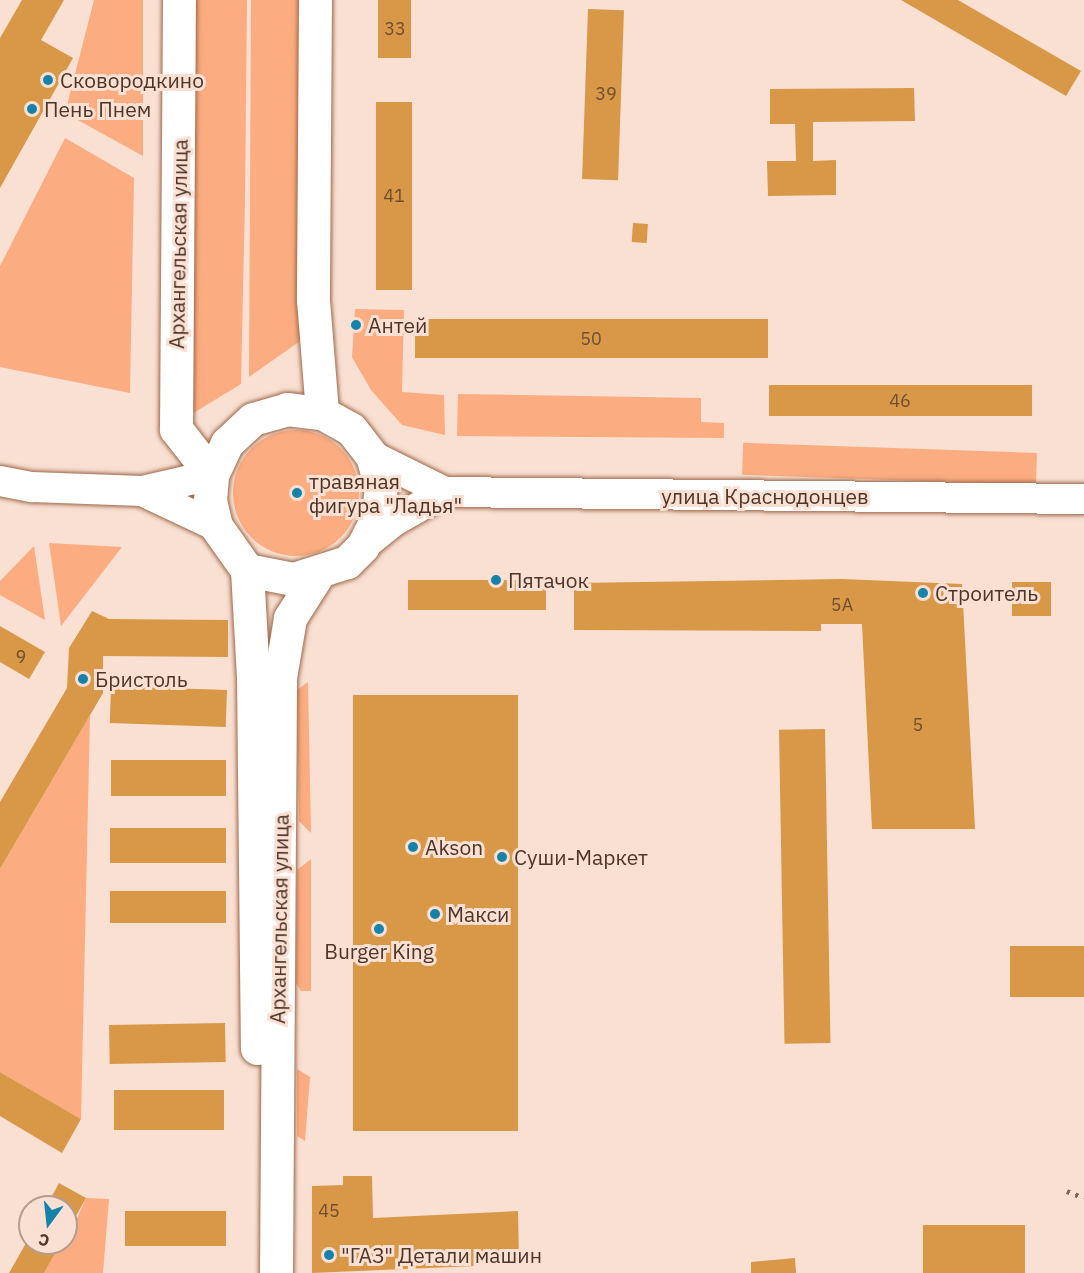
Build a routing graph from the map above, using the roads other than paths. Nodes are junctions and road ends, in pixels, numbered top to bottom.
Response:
1 (179, 0) edge
2 (315, 0) edge
3 (322, 413) junction
4 (372, 456) junction
5 (212, 475) junction
6 (0, 481) edge
7 (142, 491) junction
8 (445, 492) junction
9 (1084, 499) edge
10 (216, 526) junction
11 (363, 546) junction
12 (247, 570) junction
13 (318, 574) junction
14 (254, 1273) edge
15 (276, 1273) edge

1 - 5 main road, Архангельская улица
2 - 3 main road
3 - 4 main road
3 - 5 main road
4 - 8 main road, улица Краснодонцев
4 - 11 main road
5 - 7 main road
5 - 10 main road
6 - 7 main road
7 - 10 main road
8 - 9 main road, улица Краснодонцев
8 - 11 main road
10 - 12 main road
11 - 13 main road
12 - 13 main road
12 - 14 main road, Архангельская улица
13 - 15 main road, Архангельская улица

